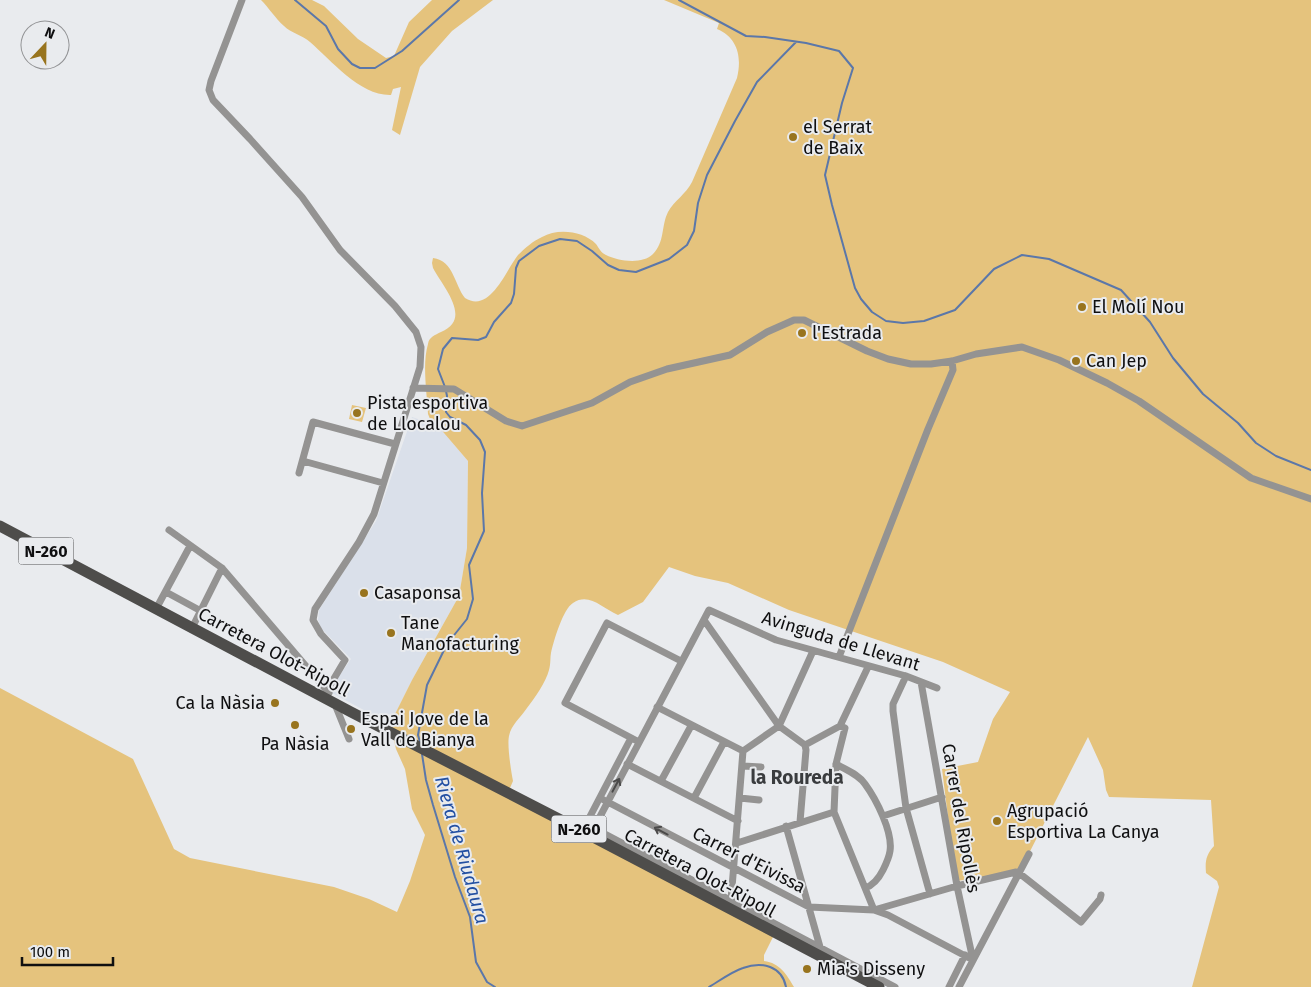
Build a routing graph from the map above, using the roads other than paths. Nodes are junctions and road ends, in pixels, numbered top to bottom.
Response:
1 (242, 0) edge
2 (952, 361) junction
3 (413, 388) junction
4 (395, 444) junction
5 (303, 461) junction
6 (299, 473) dead end
7 (383, 483) junction
8 (1311, 499) edge
9 (0, 526) edge
10 (169, 530) dead end
11 (190, 546) junction
12 (222, 568) junction
13 (166, 592) junction
14 (156, 609) junction
15 (200, 611) junction
16 (704, 620) junction
17 (192, 628) junction
18 (813, 650) junction
19 (839, 657) junction
20 (681, 661) junction
21 (868, 666) junction
22 (906, 676) junction
23 (921, 682) junction
24 (937, 688) dead end
25 (324, 693) junction
26 (334, 703) junction
27 (657, 707) junction
28 (691, 726) junction
29 (779, 726) junction
30 (840, 726) junction
31 (631, 738) junction
32 (349, 739) dead end
33 (639, 742) junction
34 (724, 742) junction
35 (805, 745) junction
36 (743, 751) junction
37 (627, 764) junction
38 (836, 764) junction
39 (743, 766) junction
40 (761, 767) dead end
41 (661, 781) junction
42 (942, 797) junction
43 (694, 798) junction
44 (740, 798) junction
45 (603, 800) junction
46 (759, 800) dead end
47 (906, 808) junction
48 (834, 812) junction
49 (883, 816) junction
50 (738, 821) junction
51 (800, 822) junction
52 (585, 825) junction
53 (786, 826) junction
54 (594, 828) junction
55 (736, 842) junction
56 (1030, 854) dead end
57 (735, 870) junction
58 (1019, 873) junction
59 (957, 886) junction
60 (865, 888) junction
61 (930, 894) junction
62 (1101, 895) dead end
63 (731, 900) junction
64 (809, 907) junction
65 (874, 910) junction
66 (820, 947) junction
67 (965, 955) junction
68 (973, 960) junction
69 (860, 983) edge
70 (879, 987) edge
71 (895, 987) edge
72 (949, 987) edge
73 (959, 987) edge

1 - 3 street
2 - 3 street
2 - 8 street
2 - 19 street
3 - 4 street
4 - 5 street
4 - 7 street
5 - 6 street
5 - 7 street
7 - 25 street
9 - 14 main road, Carretera Olot-Ripoll / N-260
10 - 11 street
11 - 12 street
11 - 13 street
12 - 15 street
12 - 25 street
13 - 14 street
13 - 15 street
14 - 17 main road, Carretera Olot-Ripoll / N-260
15 - 17 street
16 - 18 street, Avinguda de Llevant
16 - 20 street
16 - 29 street
17 - 25 main road, Carretera Olot-Ripoll / N-260
18 - 19 street, Avinguda de Llevant
18 - 29 street
19 - 21 street, Avinguda de Llevant
20 - 27 street
20 - 31 street
21 - 22 street, Avinguda de Llevant
21 - 30 street
22 - 23 street, Avinguda de Llevant
22 - 47 street
23 - 24 street, Avinguda de Llevant
23 - 42 street, Carrer del Ripollès
25 - 26 main road, Carretera Olot-Ripoll / N-260
26 - 32 street
26 - 52 main road, Carretera Olot-Ripoll / N-260
27 - 28 street
27 - 33 street
28 - 34 street
28 - 41 street
29 - 35 street
29 - 36 street
30 - 35 street
30 - 38 street
31 - 33 street
31 - 45 street
33 - 37 street
34 - 36 street
34 - 43 street
35 - 51 street
36 - 39 street
37 - 41 street
45 -> 37 street
38 - 48 street
38 - 49 street
39 - 40 street
39 - 44 street
41 - 43 street
42 - 47 street
42 - 59 street, Carrer del Ripollès
43 - 50 street
44 - 46 street
44 - 50 street
45 - 52 street
45 - 54 street
57 -> 45 street, Carrer d'Eivissa
47 - 49 street
47 - 61 street
48 - 51 street
48 - 60 street
49 - 60 street
50 - 55 street
51 - 53 street
52 - 54 street
52 - 69 main road, Carretera Olot-Ripoll / N-260
53 - 55 street
53 - 64 street
54 - 63 street
55 - 57 street
56 - 58 street
57 - 63 street
57 - 64 street, Carrer d'Eivissa
58 - 59 street
58 - 62 street
58 - 68 street
59 - 61 street
59 - 68 street, Carrer del Ripollès
60 - 65 street
61 - 65 street
63 - 66 street
64 - 65 street, Carrer d'Eivissa
64 - 66 street
65 - 67 street, Carrer d'Eivissa
66 - 71 street
67 - 68 street, Carrer d'Eivissa
67 - 72 street
68 - 73 street
69 - 70 main road, Carretera Olot-Ripoll / N-260

